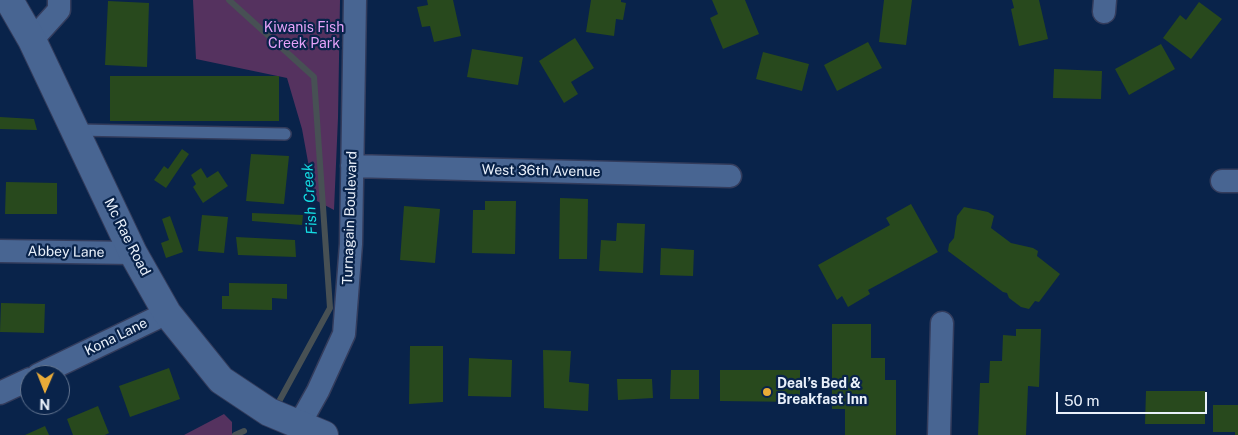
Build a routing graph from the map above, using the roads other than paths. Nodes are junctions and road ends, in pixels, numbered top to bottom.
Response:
1 (9, 0) edge
2 (59, 0) edge
3 (355, 0) edge
4 (32, 40) junction
5 (75, 130) junction
6 (285, 134) dead end
7 (352, 166) junction
8 (730, 176) dead end
9 (0, 251) edge
10 (133, 253) junction
11 (167, 313) junction
12 (942, 323) dead end
13 (59, 365) edge
14 (20, 384) edge
15 (0, 393) edge
16 (312, 431) edge
17 (939, 435) edge

1 - 4 street, Mc Rae Road
2 - 4 street
3 - 7 street, Turnagain Boulevard
4 - 5 street, Mc Rae Road
5 - 6 lane
5 - 10 street, Mc Rae Road
7 - 8 street, West 36th Avenue
7 - 16 street, Turnagain Boulevard
9 - 10 street, Abbey Lane
10 - 11 street, Mc Rae Road
11 - 13 street, Kona Lane
11 - 16 street, Mc Rae Road
12 - 17 street
14 - 15 street

